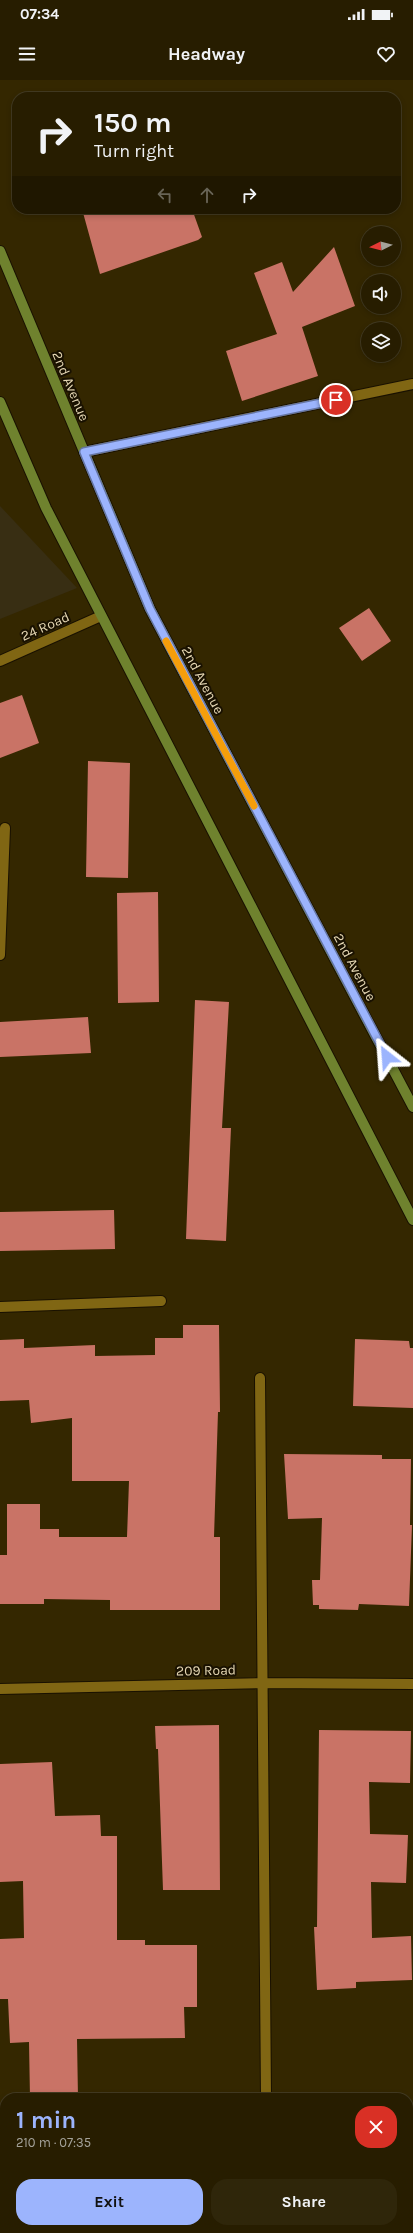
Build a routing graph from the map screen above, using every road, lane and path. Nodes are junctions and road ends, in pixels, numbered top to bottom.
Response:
1 (0, 251) edge
2 (413, 384) edge
3 (0, 402) edge
4 (84, 452) junction
5 (101, 616) junction
6 (0, 661) edge
7 (5, 828) dead end
8 (0, 955) edge
9 (413, 1108) edge
10 (413, 1220) edge
11 (161, 1301) dead end
12 (0, 1307) edge
13 (260, 1378) dead end
14 (264, 1683) junction
15 (413, 1684) edge
16 (0, 1689) edge
17 (266, 2093) edge

1 - 4 street, 2nd Avenue
2 - 4 street
3 - 5 street
4 - 9 street, 2nd Avenue
5 - 6 street, 24 Road
5 - 10 street
7 - 8 street
11 - 12 street
13 - 14 street
14 - 15 street, 209 Road
14 - 16 street, 209 Road
14 - 17 street

